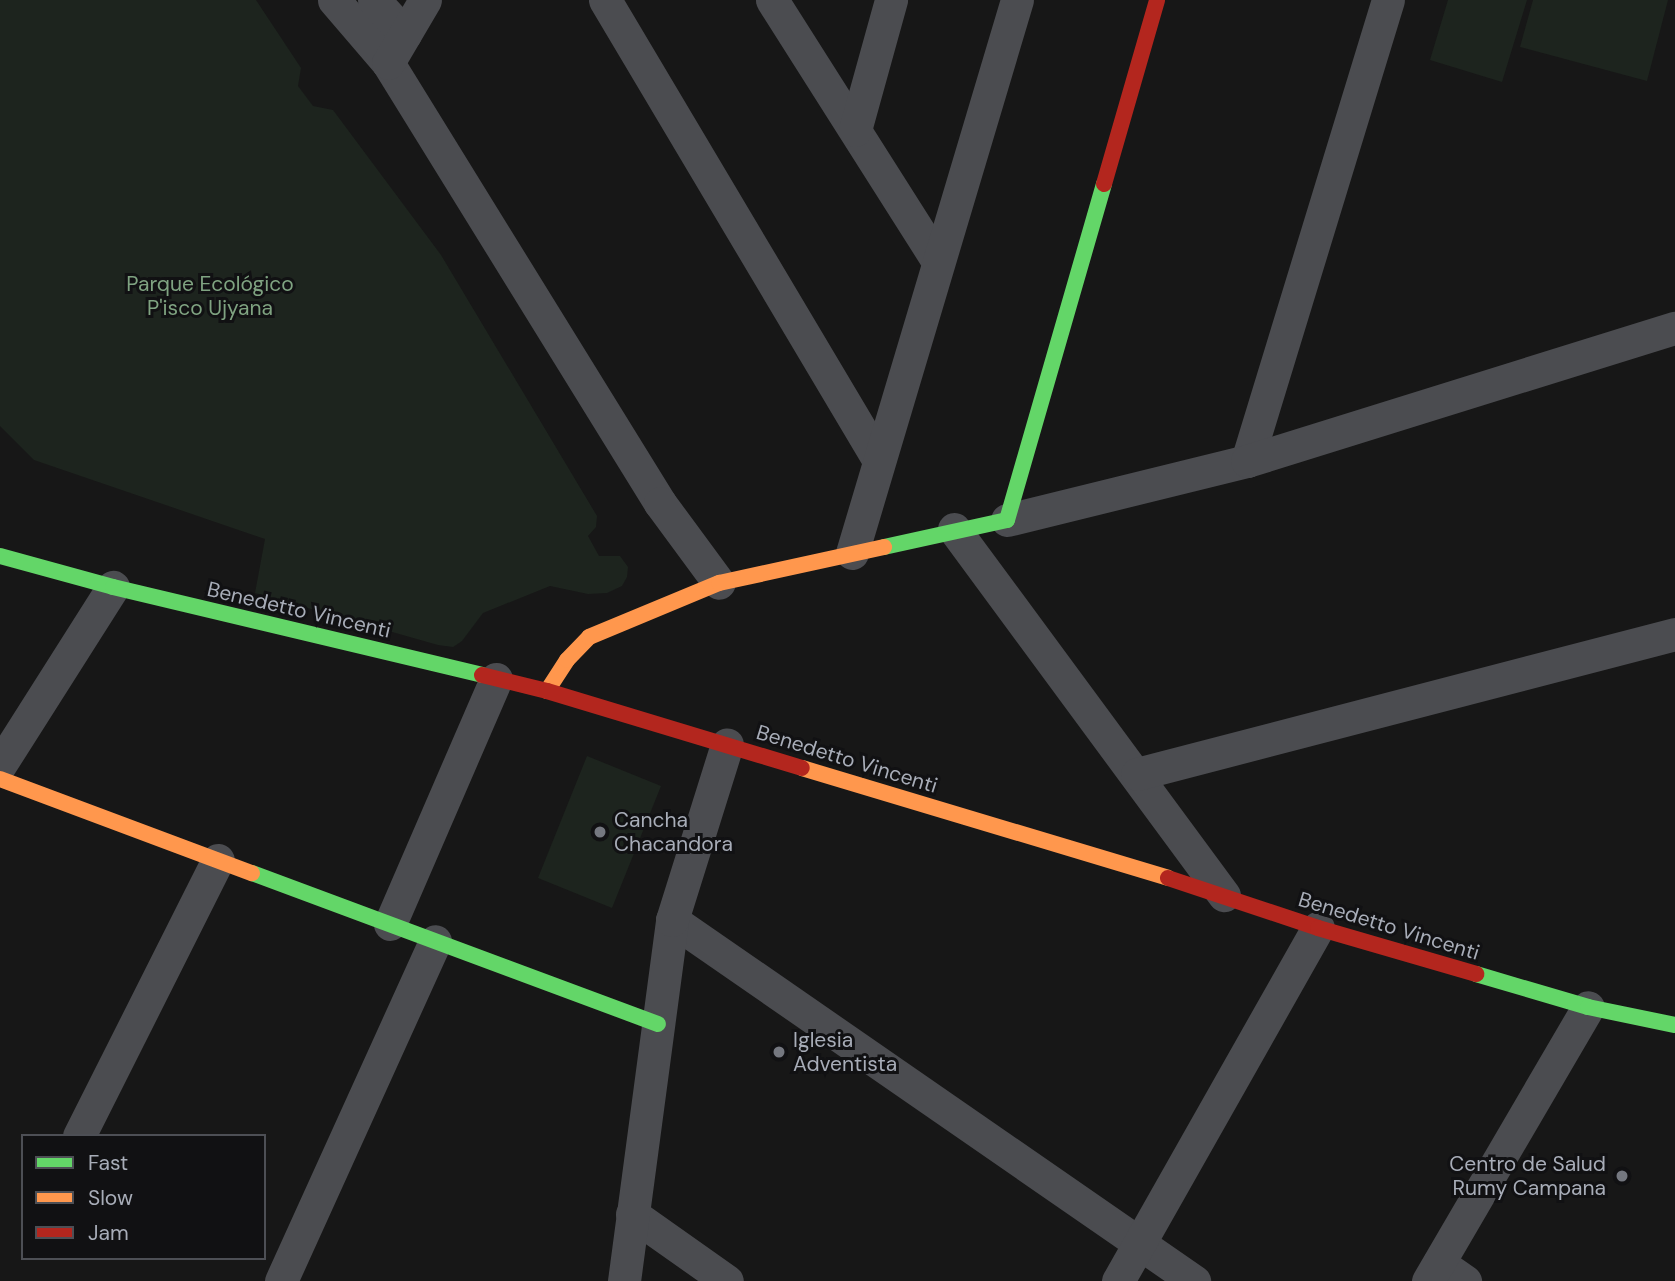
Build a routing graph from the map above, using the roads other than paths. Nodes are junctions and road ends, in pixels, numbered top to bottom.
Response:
1 (334, 0) edge
2 (374, 0) edge
3 (425, 0) edge
4 (605, 0) edge
5 (772, 0) edge
6 (891, 0) edge
7 (1017, 0) edge
8 (1157, 0) edge
9 (1388, 0) edge
10 (405, 34) junction
11 (388, 63) junction
12 (855, 130) junction
13 (937, 260) junction
14 (1675, 328) edge
15 (878, 459) junction
16 (1247, 461) junction
17 (1007, 520) junction
18 (954, 529) junction
19 (852, 553) junction
20 (0, 556) edge
21 (719, 583) junction
22 (113, 587) junction
23 (1675, 634) edge
24 (496, 679) junction
25 (547, 691) junction
26 (727, 744) junction
27 (0, 765) edge
28 (1137, 774) junction
29 (0, 779) edge
30 (218, 860) junction
31 (1224, 895) junction
32 (672, 920) junction
33 (390, 924) junction
34 (1318, 928) junction
35 (435, 941) junction
36 (1588, 1007) junction
37 (658, 1024) junction
38 (1675, 1025) edge
39 (80, 1134) edge
40 (632, 1214) junction
41 (1139, 1244) junction
42 (1444, 1275) edge
43 (281, 1281) edge
44 (624, 1281) edge
45 (727, 1281) edge
46 (1118, 1281) edge
47 (1194, 1281) edge

1 - 11 street
2 - 10 street
3 - 10 street
4 - 15 street
5 - 12 street
6 - 12 street
7 - 13 street
8 - 17 street
9 - 16 street
10 - 11 street
11 - 21 street
12 - 13 street
13 - 15 street
14 - 16 street
15 - 19 street
16 - 17 street
17 - 18 street
18 - 19 street
18 - 28 street
19 - 21 street
20 - 22 street, Benedetto Vincenti
21 - 25 street
22 - 24 street, Benedetto Vincenti
22 - 27 street
23 - 28 street
24 - 25 street, Benedetto Vincenti
24 - 33 street
25 - 26 street, Benedetto Vincenti
26 - 31 street, Benedetto Vincenti
26 - 32 street
28 - 31 street
29 - 30 street
30 - 33 street
30 - 39 street
31 - 34 street, Benedetto Vincenti
32 - 37 street
32 - 41 street
33 - 35 street
34 - 36 street, Benedetto Vincenti
34 - 41 street
35 - 37 street
35 - 43 street
36 - 38 street, Benedetto Vincenti
36 - 42 street
37 - 40 street
40 - 44 street
40 - 45 street
41 - 46 street
41 - 47 street

